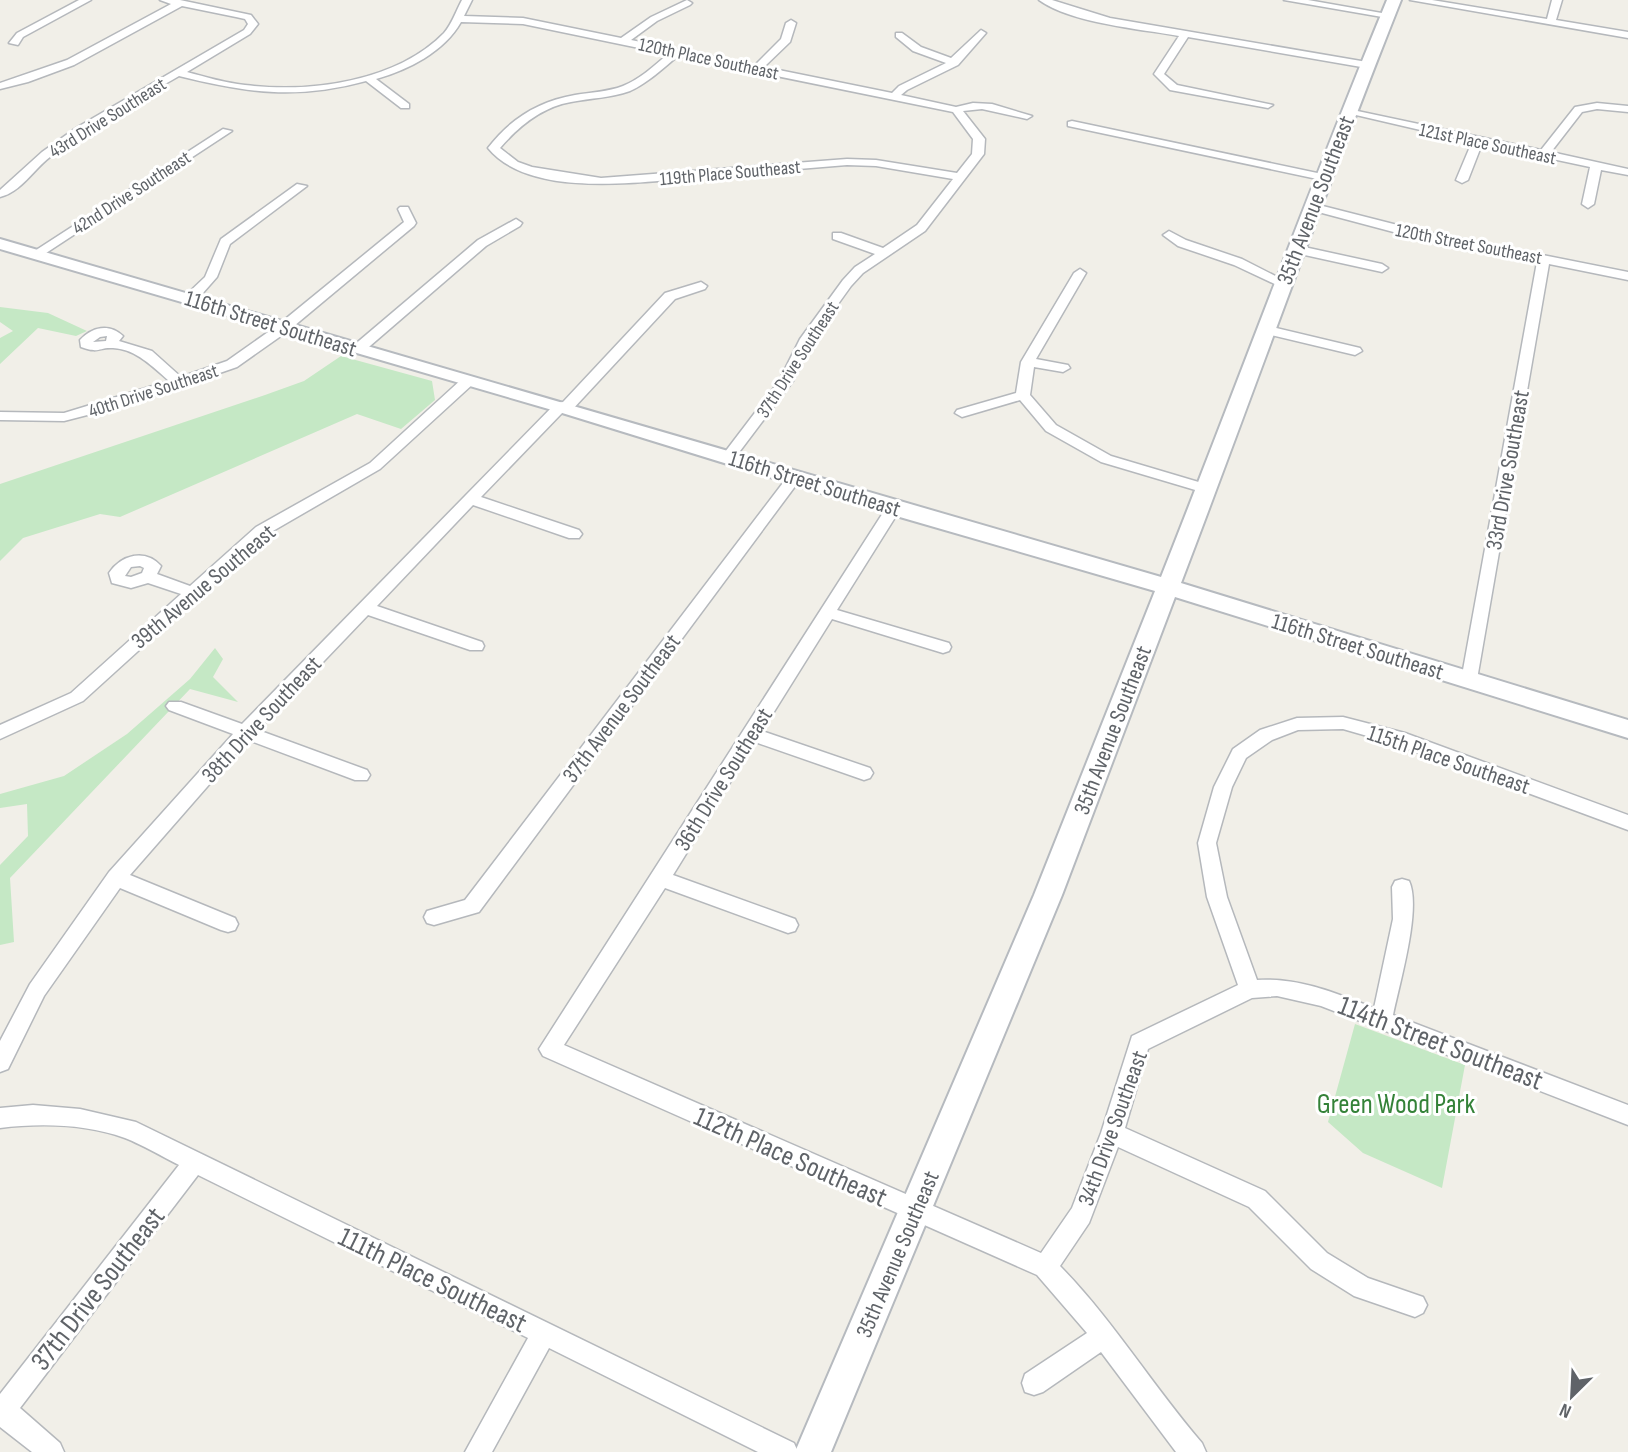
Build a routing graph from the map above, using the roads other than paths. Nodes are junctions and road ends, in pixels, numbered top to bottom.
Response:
1 (86, 0) edge
2 (165, 0) edge
3 (467, 0) edge
4 (1044, 0) edge
5 (1289, 0) edge
6 (1415, 0) edge
7 (1557, 0) edge
8 (180, 3) junction
9 (687, 3) dead end
10 (1391, 8) edge
11 (459, 19) junction
12 (1551, 22) junction
13 (791, 23) dead end
14 (981, 33) dead end
15 (899, 35) dead end
16 (1185, 35) junction
17 (1628, 35) edge
18 (624, 41) junction
19 (14, 43) dead end
20 (676, 52) junction
21 (954, 63) junction
22 (758, 68) junction
23 (1366, 68) junction
24 (179, 74) junction
25 (368, 78) junction
26 (0, 86) edge
27 (895, 96) junction
28 (1268, 105) dead end
29 (405, 106) dead end
30 (1628, 109) edge
31 (957, 110) junction
32 (1348, 112) junction
33 (1027, 116) dead end
34 (1072, 124) dead end
35 (227, 131) dead end
36 (1478, 141) junction
37 (1543, 155) junction
38 (1596, 166) junction
39 (1628, 172) edge
40 (960, 177) junction
41 (1322, 177) junction
42 (1462, 180) dead end
43 (302, 186) dead end
44 (3, 193) edge
45 (0, 204) edge
46 (1588, 204) dead end
47 (1311, 207) junction
48 (404, 209) dead end
49 (516, 223) dead end
50 (1169, 235) dead end
51 (838, 236) dead end
52 (0, 244) edge
53 (1294, 249) junction
54 (884, 253) junction
55 (36, 254) junction
56 (1544, 258) junction
57 (1382, 268) dead end
58 (1080, 273) dead end
59 (1628, 276) edge
60 (1283, 283) junction
61 (701, 286) dead end
62 (190, 299) junction
63 (283, 328) junction
64 (1268, 330) junction
65 (112, 343) dead end
66 (358, 349) junction
67 (1355, 351) dead end
68 (1028, 362) junction
69 (1063, 368) dead end
70 (468, 381) junction
71 (178, 382) junction
72 (1023, 395) junction
73 (564, 407) junction
74 (962, 413) dead end
75 (0, 416) edge
76 (729, 456) junction
77 (794, 478) junction
78 (1206, 489) junction
79 (470, 499) junction
80 (893, 508) junction
81 (574, 534) dead end
82 (149, 576) dead end
83 (1168, 587) junction
84 (191, 592) junction
85 (366, 608) junction
86 (826, 612) junction
87 (476, 646) dead end
88 (943, 647) dead end
89 (1470, 681) junction
90 (176, 706) dead end
91 (1628, 729) edge
92 (0, 732) edge
93 (245, 732) junction
94 (752, 734) junction
95 (864, 773) dead end
96 (361, 775) dead end
97 (1628, 823) edge
98 (116, 878) junction
99 (662, 878) junction
100 (1402, 887) dead end
101 (434, 917) dead end
102 (228, 924) dead end
103 (788, 925) dead end
104 (1250, 989) junction
105 (1382, 1018) junction
106 (550, 1049) joint
107 (0, 1062) edge
108 (1628, 1115) edge
109 (0, 1118) edge
110 (1112, 1133) junction
111 (194, 1163) junction
112 (916, 1211) junction
113 (1045, 1267) junction
114 (1415, 1305) dead end
115 (544, 1333) junction
116 (1105, 1335) junction
117 (1034, 1383) dead end
118 (1, 1412) edge
119 (51, 1452) edge
120 (478, 1452) edge
121 (785, 1452) edge
122 (813, 1452) edge
123 (1193, 1452) edge

1 - 19 street
2 - 8 street
3 - 11 street
4 - 16 street
5 - 10 street
6 - 12 street
7 - 12 street
8 - 24 street
8 - 26 street
9 - 18 street
10 - 23 street, 35th Avenue Southeast
11 - 18 street, 120th Place Southeast
11 - 25 street
12 - 17 street
13 - 22 street
14 - 21 street
15 - 21 street
16 - 23 street
16 - 28 street
18 - 20 street, 120th Place Southeast
20 - 22 street, 120th Place Southeast
20 - 40 street, 119th Place Southeast
21 - 27 street
22 - 27 street, 120th Place Southeast
23 - 32 street, 35th Avenue Southeast
24 - 25 street
24 - 44 street, 43rd Drive Southeast
25 - 29 street
27 - 31 street, 120th Place Southeast
30 - 37 street
31 - 33 street, 120th Place Southeast
31 - 40 street, 37th Drive Southeast
32 - 36 street, 121st Place Southeast
32 - 41 street, 35th Avenue Southeast
34 - 41 street
35 - 55 street, 42nd Drive Southeast
36 - 37 street, 121st Place Southeast
36 - 42 street
37 - 38 street, 121st Place Southeast
38 - 39 street, 121st Place Southeast
38 - 46 street
40 - 54 street, 37th Drive Southeast
41 - 47 street, 35th Avenue Southeast
43 - 62 street
44 - 45 street, 43rd Drive Southeast
47 - 53 street, 35th Avenue Southeast
47 - 56 street, 120th Street Southeast
48 - 63 street, 40th Drive Southeast
49 - 66 street
50 - 60 street
51 - 54 street
52 - 55 street, 116th Street Southeast
53 - 57 street
53 - 60 street, 35th Avenue Southeast
54 - 76 street, 37th Drive Southeast
55 - 62 street, 116th Street Southeast
56 - 59 street, 120th Street Southeast
56 - 89 street, 33rd Drive Southeast
58 - 68 street
60 - 64 street, 35th Avenue Southeast
61 - 73 street, 38th Drive Southeast
62 - 63 street, 116th Street Southeast
63 - 66 street, 116th Street Southeast
63 - 71 street, 40th Drive Southeast
64 - 67 street
64 - 78 street, 35th Avenue Southeast
65 - 71 street
66 - 70 street, 116th Street Southeast
68 - 69 street
68 - 72 street
70 - 73 street, 116th Street Southeast
70 - 84 street, 39th Avenue Southeast
71 - 75 street, 40th Drive Southeast
72 - 74 street
72 - 78 street
73 - 76 street, 116th Street Southeast
73 - 79 street, 38th Drive Southeast
76 - 77 street, 116th Street Southeast
77 - 80 street, 116th Street Southeast
77 - 101 street, 37th Avenue Southeast
78 - 83 street, 35th Avenue Southeast
79 - 81 street
79 - 85 street, 38th Drive Southeast
80 - 83 street, 116th Street Southeast
80 - 86 street, 36th Drive Southeast
82 - 84 street
83 - 89 street, 116th Street Southeast
83 - 112 street, 35th Avenue Southeast
84 - 92 street, 39th Avenue Southeast
85 - 87 street
85 - 93 street, 38th Drive Southeast
86 - 88 street
86 - 94 street, 36th Drive Southeast
89 - 91 street, 116th Street Southeast
90 - 93 street
93 - 96 street
93 - 98 street, 38th Drive Southeast
94 - 95 street
94 - 99 street, 36th Drive Southeast
97 - 104 street, 115th Place Southeast
98 - 102 street
98 - 107 street, 38th Drive Southeast
99 - 103 street
99 - 106 street, 36th Drive Southeast
100 - 105 street
104 - 105 street, 114th Street Southeast
104 - 110 street, 34th Drive Southeast
105 - 108 street, 114th Street Southeast
106 - 112 street, 112th Place Southeast
109 - 111 street, 111th Place Southeast
110 - 113 street, 34th Drive Southeast
110 - 114 street
111 - 115 street, 111th Place Southeast
111 - 118 street, 37th Drive Southeast
112 - 113 street, 112th Place Southeast
112 - 122 street, 35th Avenue Southeast
113 - 116 street, 112th Place Southeast
115 - 120 street
115 - 121 street, 111th Place Southeast
116 - 117 street
116 - 123 street, 112th Place Southeast
118 - 119 street

